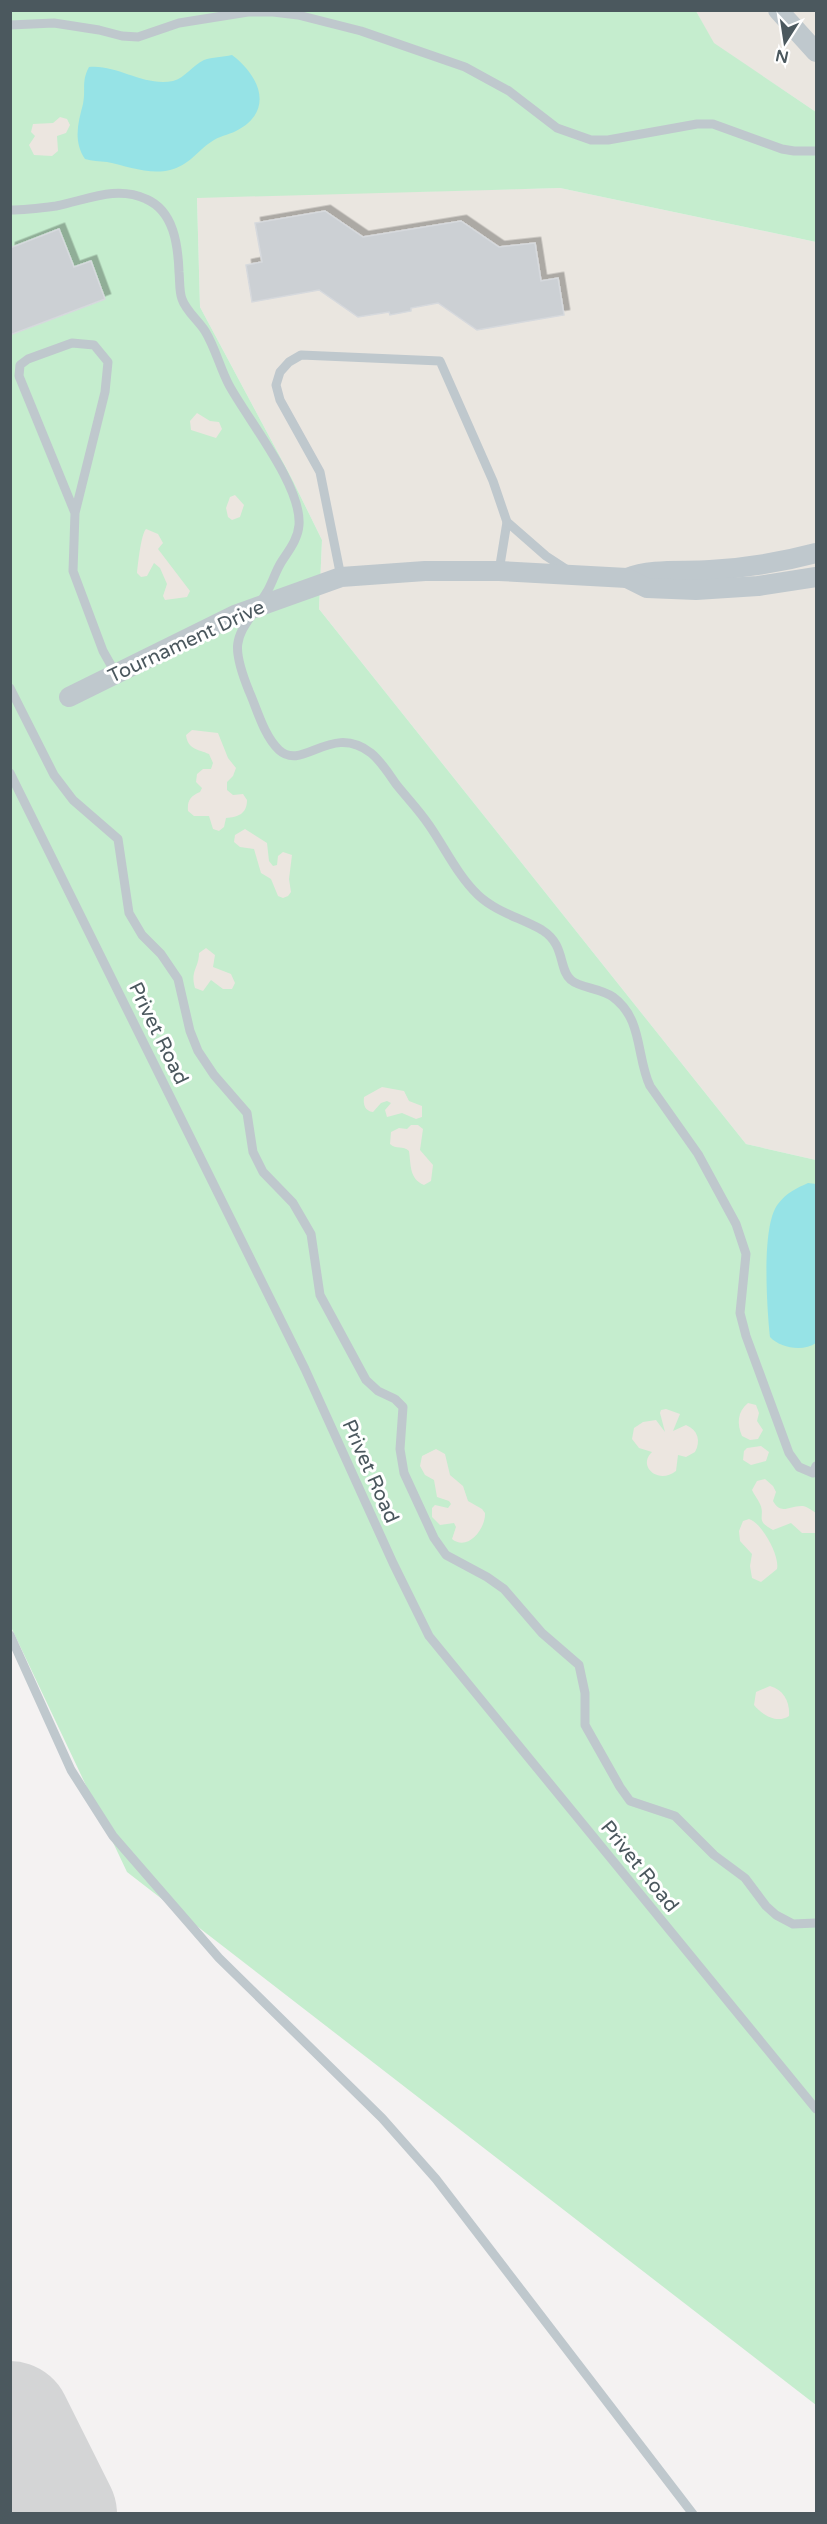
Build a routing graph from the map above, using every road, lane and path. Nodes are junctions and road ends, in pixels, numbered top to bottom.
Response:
1 (778, 10) edge
2 (10, 24) edge
3 (816, 52) edge
4 (816, 151) edge
5 (10, 210) edge
6 (75, 513) junction
7 (507, 522) junction
8 (816, 553) edge
9 (499, 571) junction
10 (341, 577) junction
11 (579, 577) junction
12 (816, 577) edge
13 (627, 578) junction
14 (257, 607) junction
15 (116, 674) junction
16 (10, 688) edge
17 (69, 698) dead end
18 (10, 773) edge
19 (816, 1466) edge
20 (10, 1635) edge
21 (816, 1923) edge
22 (816, 2109) edge
23 (693, 2514) edge

1 - 3 street
2 - 4 lane
5 - 14 lane
6 - 6 lane
6 - 15 lane
7 - 9 lane
7 - 10 lane
7 - 11 lane
8 - 13 street, Tournament Drive
9 - 10 street, Tournament Drive
9 - 11 street, Tournament Drive
10 - 14 street, Tournament Drive
11 - 13 street, Tournament Drive
12 - 13 street, Tournament Drive
14 - 15 street, Tournament Drive
14 - 19 lane
15 - 17 street, Tournament Drive
16 - 21 lane
18 - 22 lane, Privet Road
20 - 23 lane

